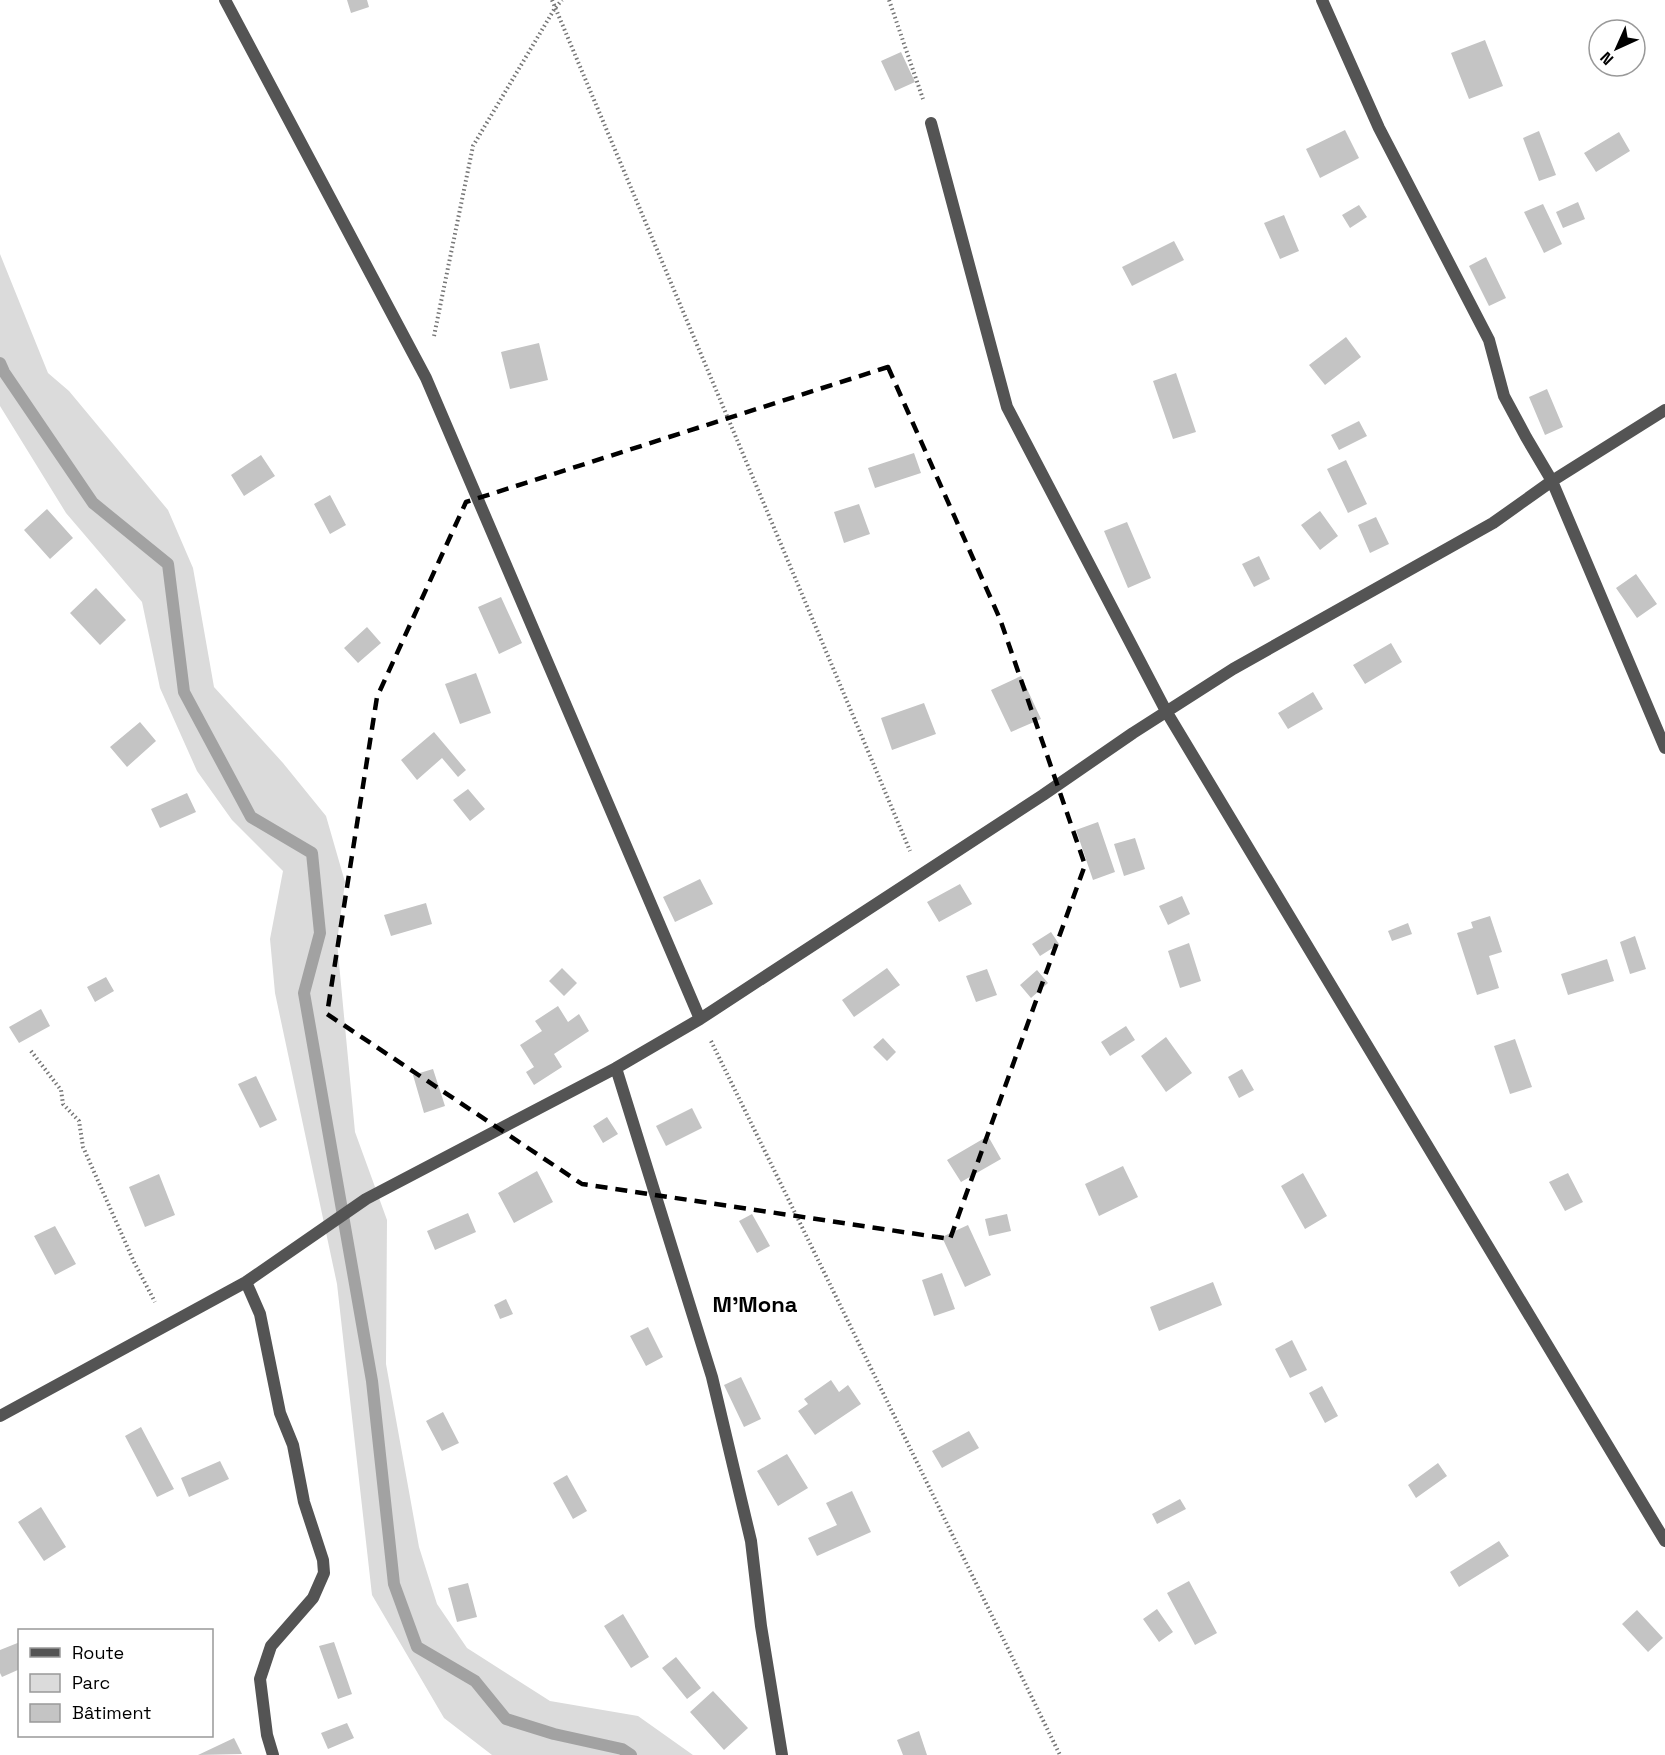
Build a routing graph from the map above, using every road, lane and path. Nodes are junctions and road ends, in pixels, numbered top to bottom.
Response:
1 (225, 0) edge
2 (552, 0) edge
3 (562, 0) edge
4 (889, 0) edge
5 (1322, 0) edge
6 (555, 8) junction
7 (931, 123) joint
8 (426, 378) junction
9 (1665, 410) edge
10 (1552, 481) junction
11 (1166, 711) junction
12 (1665, 748) edge
13 (920, 875) junction
14 (700, 1019) junction
15 (31, 1051) dead end
16 (616, 1068) junction
17 (246, 1282) junction
18 (168, 1324) junction
19 (0, 1416) edge
20 (1665, 1541) edge
21 (273, 1755) edge
22 (782, 1755) edge
23 (1060, 1755) edge

1 - 8 street
2 - 6 path
3 - 6 path
4 - 7 path
5 - 10 street
6 - 8 path
6 - 13 path
7 - 11 street
8 - 14 street
9 - 10 street
10 - 11 street
10 - 12 street
11 - 13 street
11 - 20 street
13 - 14 street
14 - 16 street
14 - 23 path
15 - 18 path
16 - 17 street
16 - 22 street
17 - 18 street
17 - 21 street
18 - 19 street

